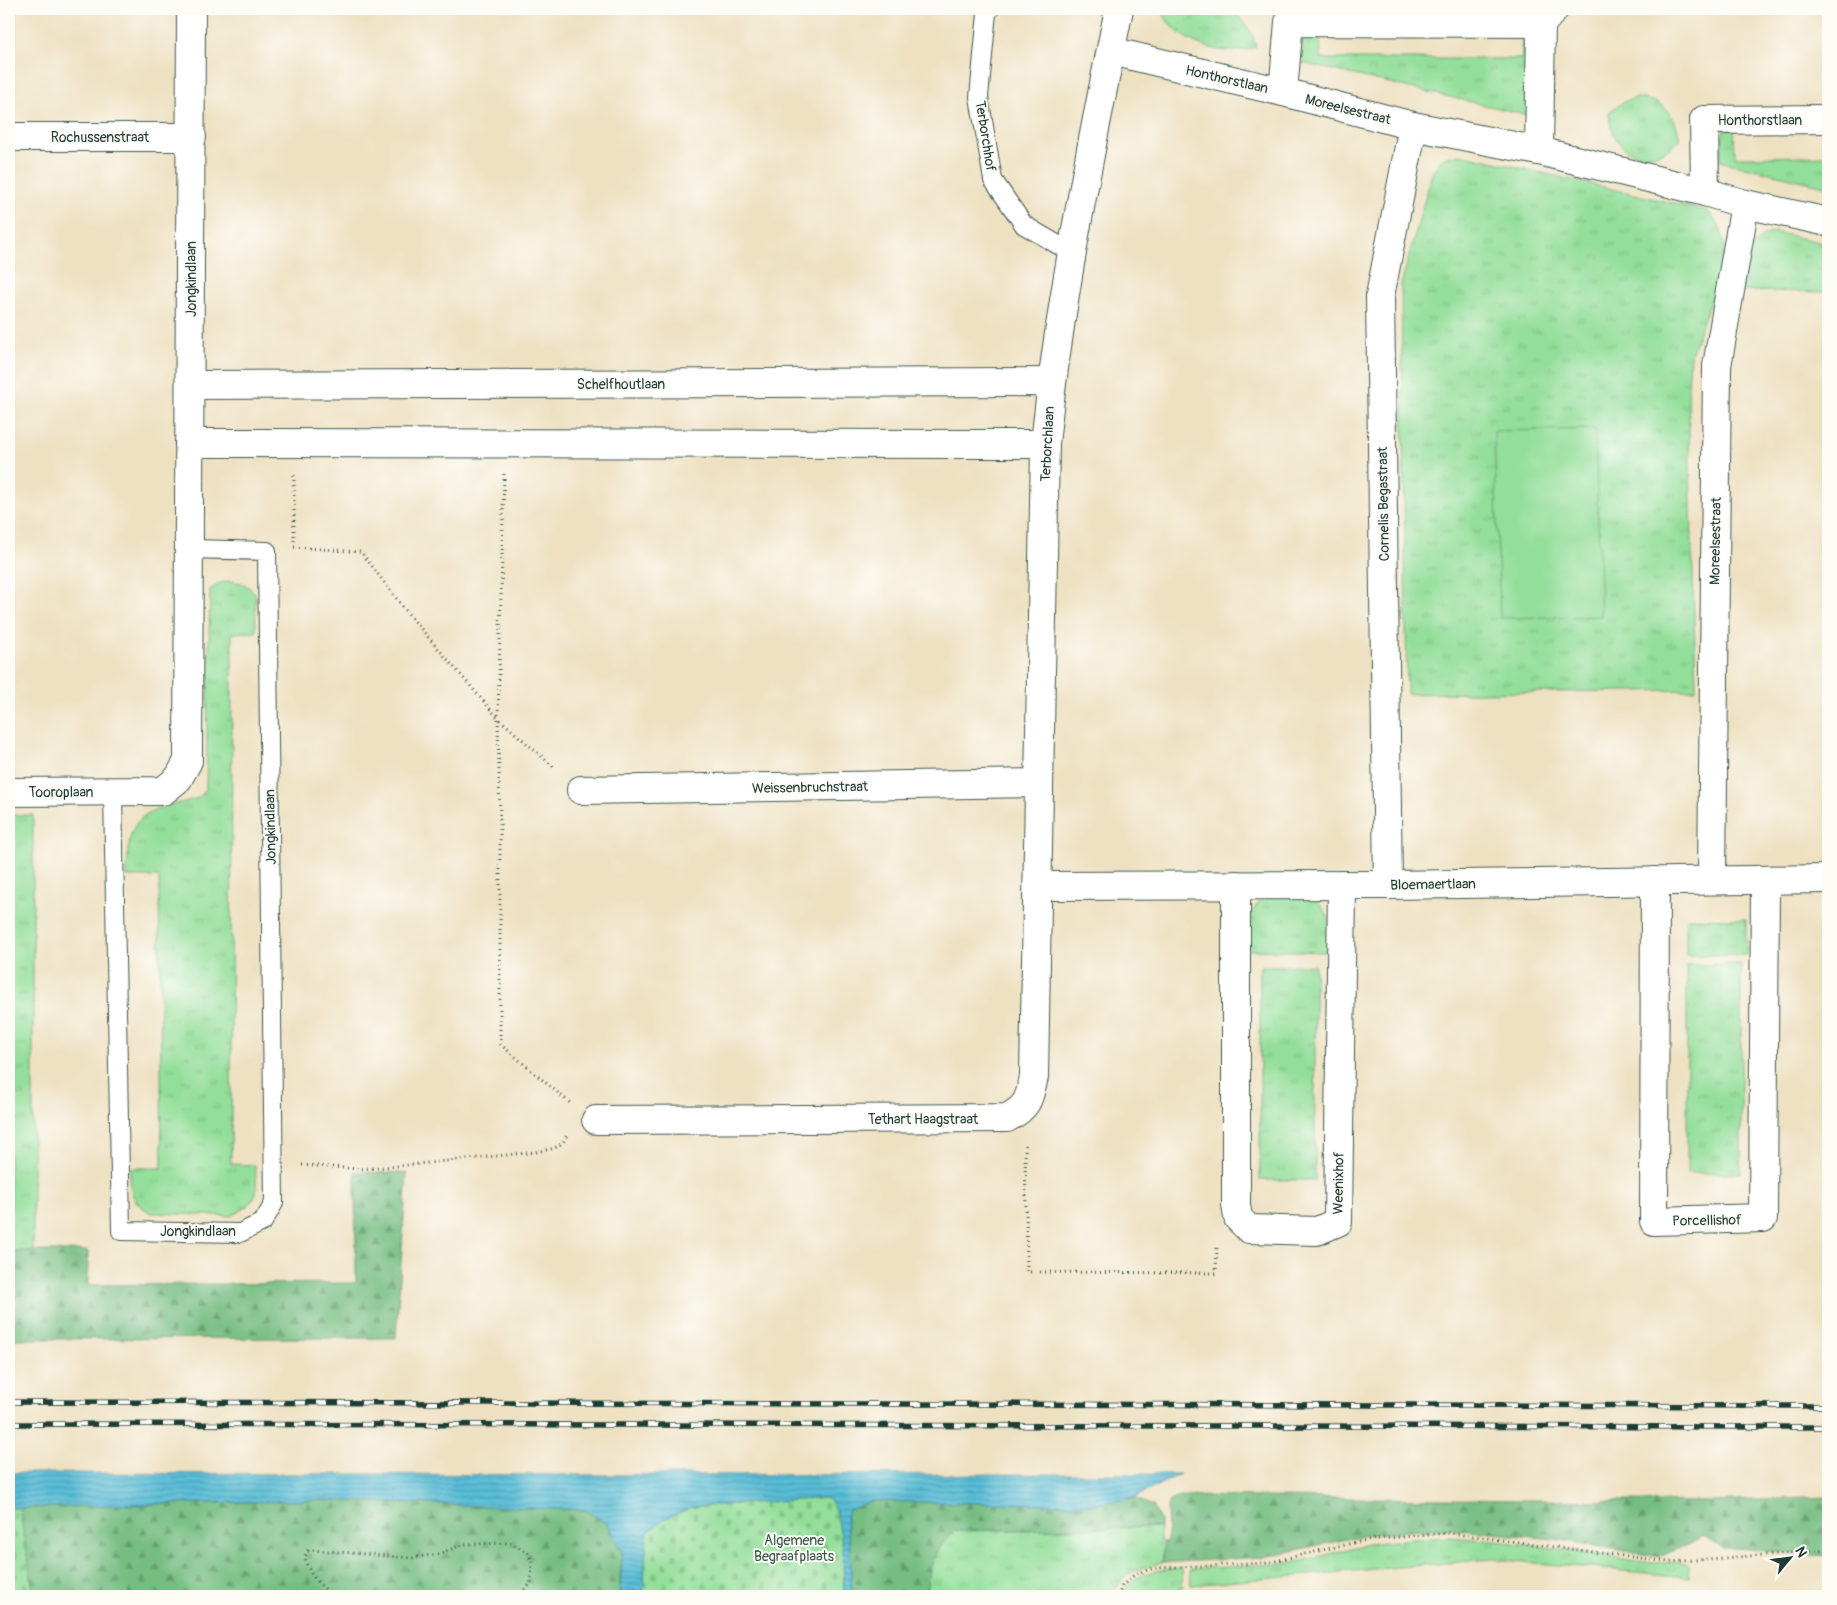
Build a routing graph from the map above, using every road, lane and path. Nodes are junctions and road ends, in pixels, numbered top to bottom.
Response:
1 (191, 9) edge
2 (1119, 9) edge
3 (1561, 9) edge
4 (983, 10) edge
5 (1541, 32) junction
6 (1111, 51) junction
7 (1283, 92) junction
8 (1828, 120) edge
9 (1413, 126) junction
10 (9, 137) edge
11 (192, 137) junction
12 (1540, 151) junction
13 (1705, 192) junction
14 (1745, 204) junction
15 (1828, 222) edge
16 (1072, 252) junction
17 (1052, 382) junction
18 (190, 385) junction
19 (189, 443) junction
20 (293, 443) junction
21 (500, 443) junction
22 (1045, 444) junction
23 (189, 549) junction
24 (498, 718) junction
25 (1039, 783) junction
26 (581, 790) joint
27 (9, 792) edge
28 (113, 792) junction
29 (1828, 879) edge
30 (1712, 880) junction
31 (1765, 880) junction
32 (1656, 881) junction
33 (1236, 885) junction
34 (1342, 885) junction
35 (1388, 885) junction
36 (1038, 886) junction
37 (1013, 1115) junction
38 (583, 1120) junction
39 (274, 1163) junction
40 (1238, 1218) junction
41 (1828, 1550) edge
42 (338, 1596) edge
43 (511, 1596) edge
44 (1118, 1596) edge

1 - 11 street, Jongkindlaan
2 - 6 street, Terborchlaan
3 - 5 lane
4 - 16 lane, Terborchhof
5 - 7 street, Honthorstlaan
5 - 12 street
6 - 7 street, Honthorstlaan
6 - 16 street, Terborchlaan
7 - 9 street, Moreelsestraat
8 - 13 street, Honthorstlaan
9 - 12 street
9 - 35 street, Cornelis Begastraat
10 - 11 street, Rochussenstraat
11 - 18 street, Jongkindlaan
12 - 13 street
13 - 14 street
14 - 15 street
14 - 30 street, Moreelsestraat
16 - 17 street, Terborchlaan
17 - 18 street, Schelfhoutlaan
17 - 22 street, Terborchlaan
18 - 19 street, Jongkindlaan
19 - 20 street
19 - 23 street, Jongkindlaan
20 - 21 street
20 - 24 path
21 - 22 street
21 - 24 path
22 - 25 street, Terborchlaan
23 - 28 street, Jongkindlaan
23 - 39 lane, Jongkindlaan
24 - 26 path
24 - 38 path
25 - 26 street, Weissenbruchstraat
25 - 36 street, Terborchlaan
27 - 28 street, Tooroplaan
28 - 39 lane, Jongkindlaan
29 - 31 street, Bloemaertlaan
30 - 31 street, Bloemaertlaan
30 - 32 street, Bloemaertlaan
31 - 32 street, Porcellishof
32 - 35 street, Bloemaertlaan
33 - 34 street, Bloemaertlaan
33 - 36 street, Bloemaertlaan
33 - 40 street
34 - 35 street, Bloemaertlaan
34 - 40 street, Weenixhof
36 - 37 street
37 - 38 street, Tethart Haagstraat
37 - 40 path
38 - 39 path
41 - 44 path
42 - 43 path

